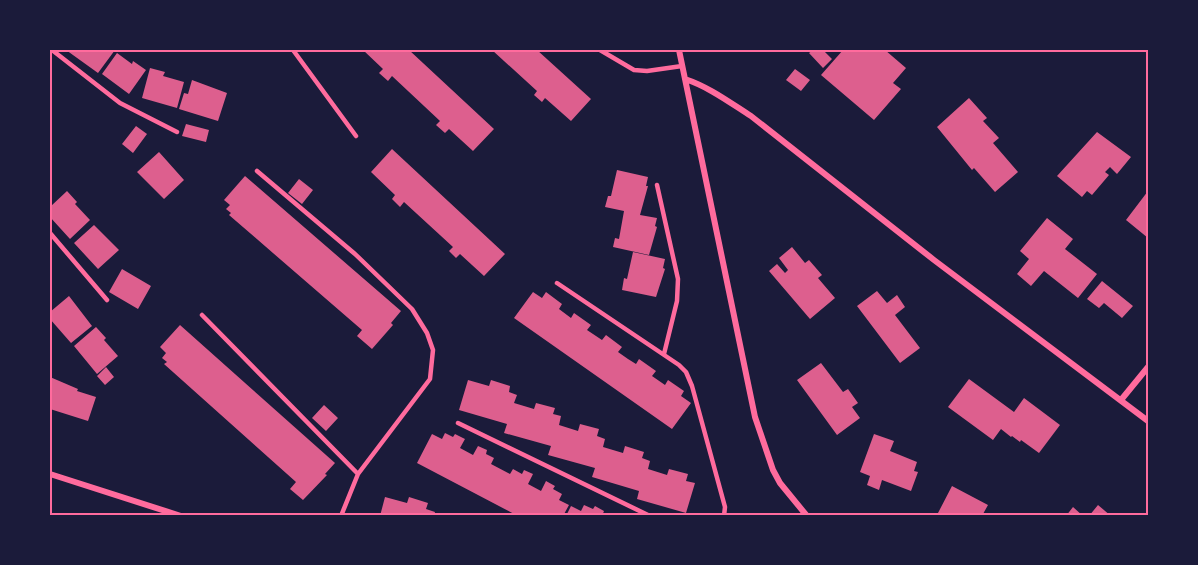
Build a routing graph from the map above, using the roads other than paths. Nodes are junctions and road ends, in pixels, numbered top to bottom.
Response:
1 (52, 50) edge
2 (293, 50) edge
3 (600, 50) edge
4 (679, 50) edge
5 (682, 66) junction
6 (685, 79) junction
7 (177, 132) dead end
8 (356, 136) dead end
9 (257, 171) dead end
10 (657, 184) dead end
11 (50, 233) edge
12 (557, 283) dead end
13 (107, 300) dead end
14 (201, 315) dead end
15 (664, 354) junction
16 (1149, 367) edge
17 (1121, 400) junction
18 (1149, 422) edge
19 (458, 423) dead end
20 (50, 474) edge
21 (358, 474) junction
22 (181, 516) edge
23 (340, 516) edge
24 (650, 516) edge
25 (724, 516) edge
26 (807, 516) edge

1 - 7 lane
2 - 8 lane
3 - 5 lane
4 - 5 street
5 - 6 street
6 - 17 street
6 - 26 street
9 - 21 lane
10 - 15 lane
11 - 13 lane
12 - 15 lane
14 - 21 lane
15 - 25 lane
16 - 17 street
17 - 18 street
19 - 24 lane
20 - 22 street
21 - 23 lane

